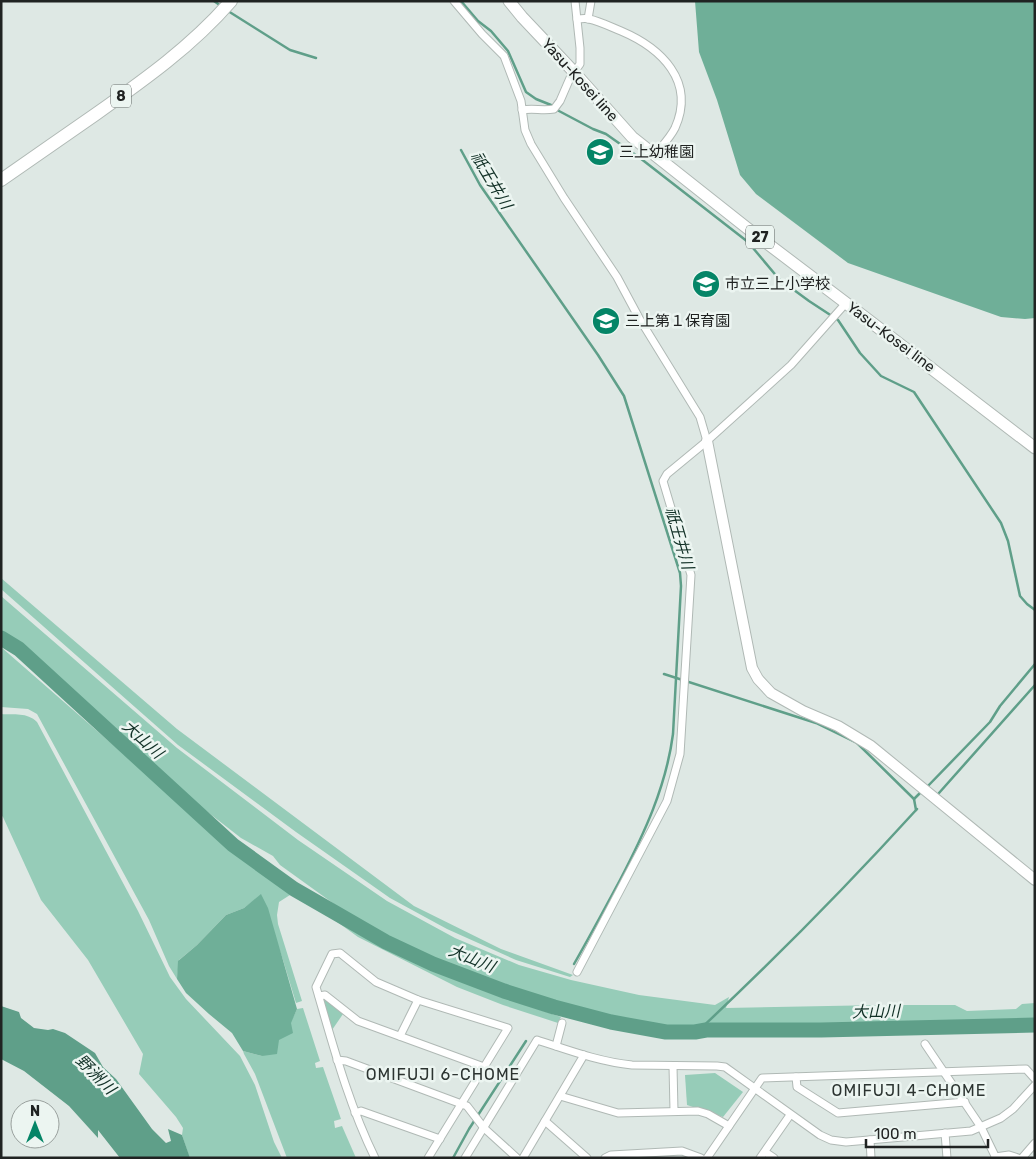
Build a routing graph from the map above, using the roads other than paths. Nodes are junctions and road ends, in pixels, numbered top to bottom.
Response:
1 (231, 1) edge
2 (454, 1) edge
3 (509, 1) edge
4 (575, 1) edge
5 (591, 1) edge
6 (588, 18) junction
7 (577, 20) junction
8 (574, 72) junction
9 (522, 110) junction
10 (654, 156) junction
11 (1, 180) edge
12 (846, 303) junction
13 (707, 441) junction
14 (1032, 443) edge
15 (1035, 880) edge
16 (577, 972) dead end
17 (319, 996) junction
18 (418, 1000) junction
19 (562, 1023) dead end
20 (400, 1036) junction
21 (925, 1044) dead end
22 (556, 1046) junction
23 (584, 1055) junction
24 (337, 1060) junction
25 (674, 1066) junction
26 (484, 1067) junction
27 (944, 1072) junction
28 (796, 1077) junction
29 (1035, 1079) edge
30 (1035, 1085) edge
31 (755, 1089) junction
32 (560, 1096) junction
33 (964, 1102) junction
34 (461, 1104) junction
35 (674, 1112) junction
36 (355, 1113) junction
37 (790, 1115) junction
38 (545, 1121) junction
39 (729, 1126) junction
40 (981, 1126) junction
41 (484, 1128) junction
42 (945, 1133) junction
43 (440, 1139) junction
44 (870, 1140) junction
45 (1035, 1143) edge
46 (762, 1155) edge
47 (995, 1157) edge
48 (375, 1158) edge
49 (428, 1158) edge
50 (465, 1158) edge
51 (517, 1158) edge
52 (523, 1158) edge
53 (587, 1158) edge
54 (605, 1158) edge
55 (701, 1158) edge
56 (707, 1158) edge
57 (774, 1158) edge
58 (871, 1158) edge
59 (947, 1158) edge
60 (1020, 1158) edge

1 - 11 highway, 8
2 - 9 street
3 - 8 main road, Yasu-Kosei line / 27
4 - 7 street
5 - 6 street
6 - 7 street
6 - 10 street
7 - 8 street
8 - 9 street
8 - 10 main road, Yasu-Kosei line / 27
9 - 13 street
10 - 12 main road, Yasu-Kosei line / 27
12 - 13 street
12 - 14 main road, Yasu-Kosei line / 27
13 - 15 street
13 - 16 street
17 - 18 street
17 - 20 street
17 - 24 street
18 - 20 street
18 - 26 street
19 - 22 street
20 - 26 street
21 - 27 street
22 - 23 street
22 - 41 street
23 - 25 street
23 - 32 street
24 - 34 street
24 - 36 street
25 - 31 street
25 - 35 street
26 - 34 street
27 - 28 street
27 - 29 street
27 - 33 street
28 - 31 street
28 - 33 street
30 - 40 street
31 - 37 street
31 - 39 street
32 - 35 street
32 - 38 street
33 - 40 street
34 - 41 street
34 - 43 street
35 - 39 street
36 - 43 street
36 - 48 street
37 - 44 street
37 - 46 street
38 - 52 street
38 - 53 street
39 - 56 street
40 - 42 street
40 - 47 street
41 - 50 street
41 - 51 street
42 - 44 street
42 - 59 street
43 - 49 street
44 - 58 street
45 - 60 street
46 - 57 street
47 - 60 street
54 - 55 street

